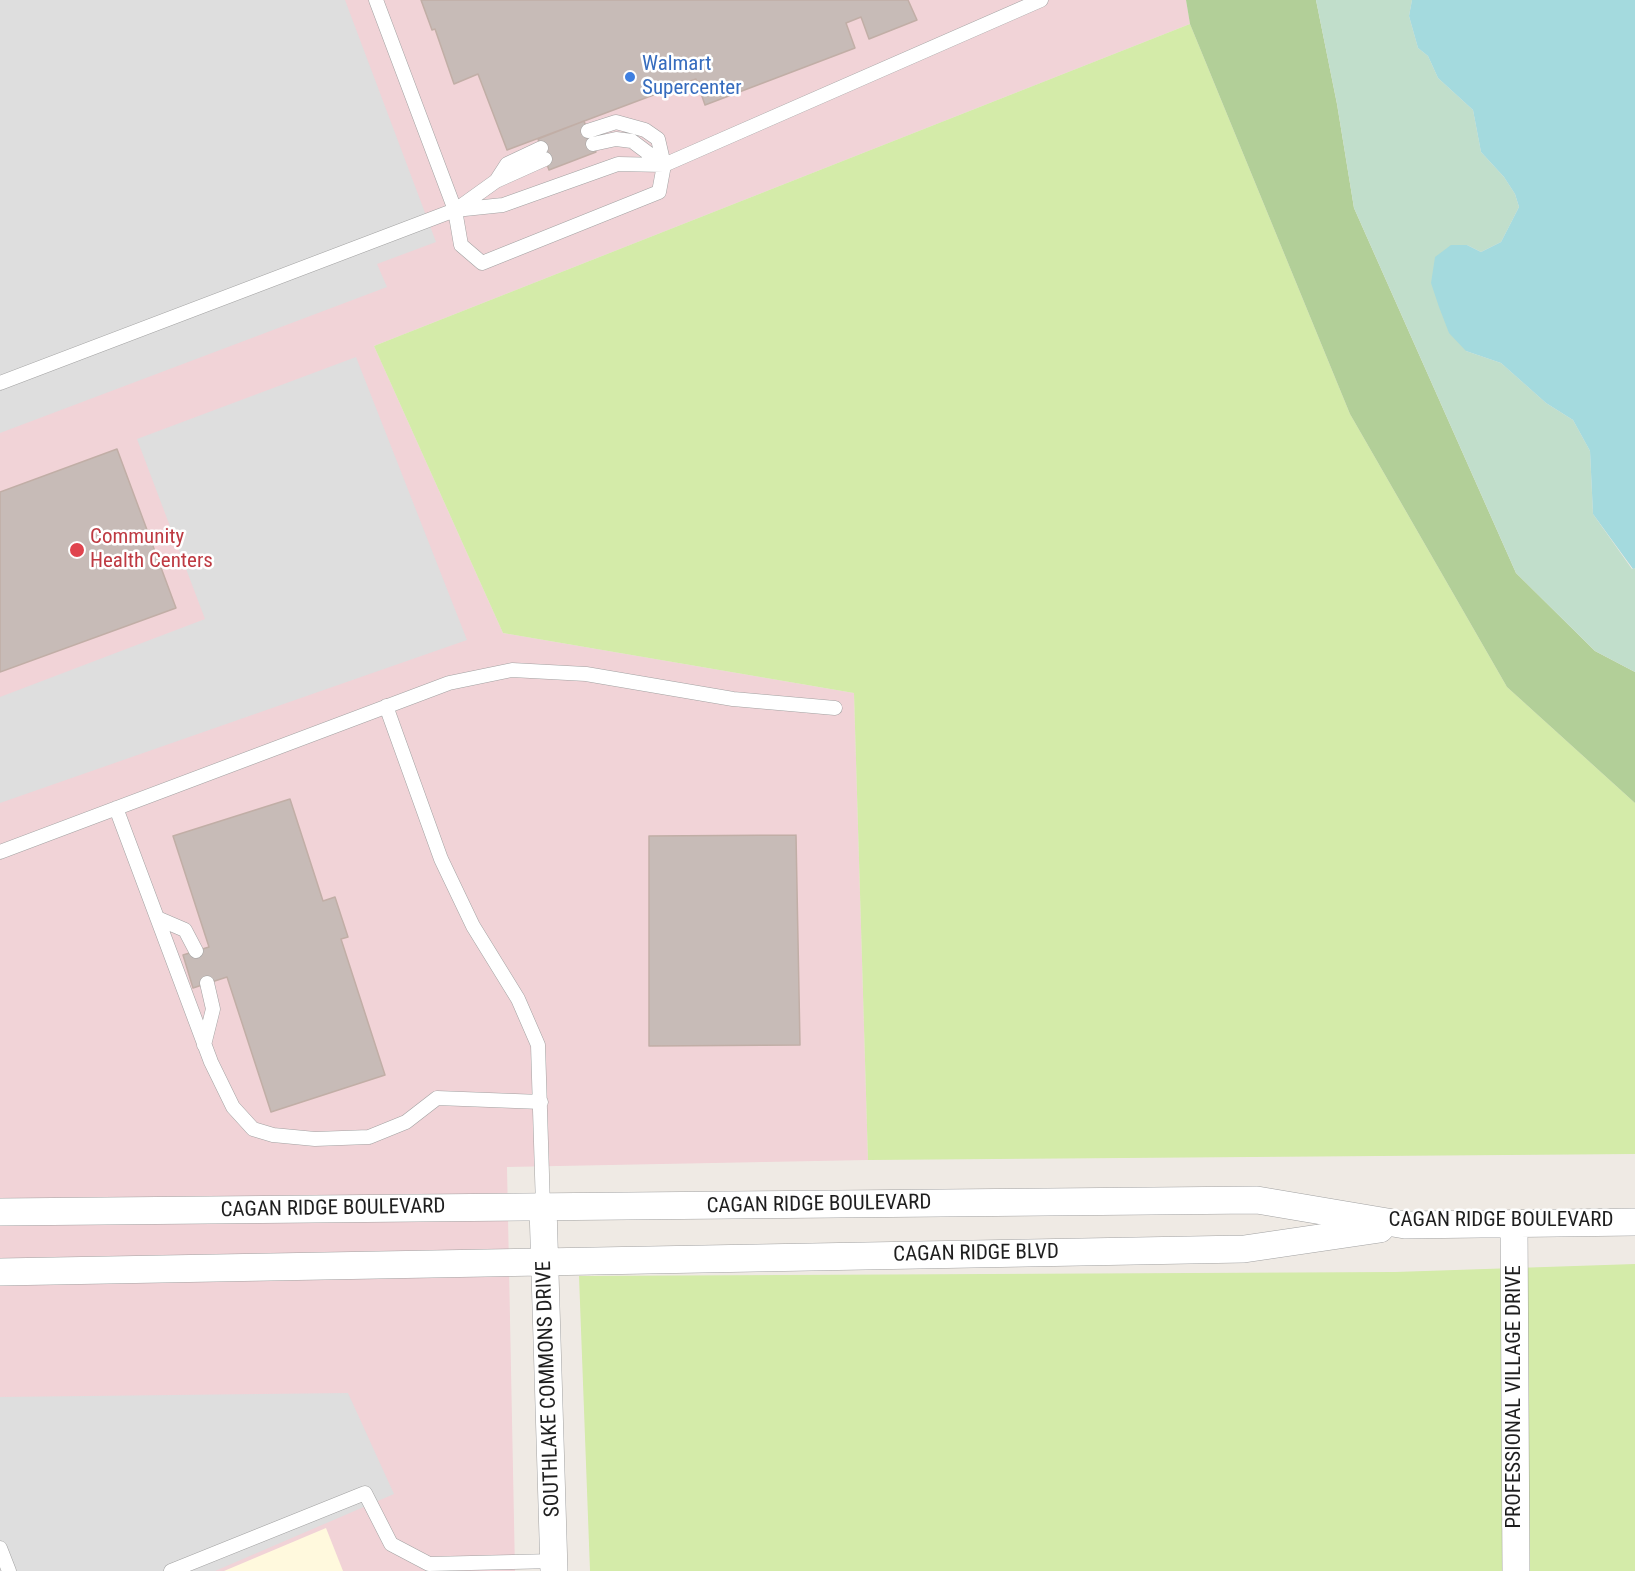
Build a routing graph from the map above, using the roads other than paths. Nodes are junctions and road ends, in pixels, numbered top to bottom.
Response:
1 (376, 0) edge
2 (1041, 0) edge
3 (590, 138) dead end
4 (543, 153) dead end
5 (664, 165) junction
6 (455, 210) junction
7 (0, 383) edge
8 (386, 706) junction
9 (836, 708) dead end
10 (116, 808) junction
11 (0, 852) edge
12 (157, 918) junction
13 (196, 951) dead end
14 (207, 983) dead end
15 (204, 1045) junction
16 (541, 1102) junction
17 (543, 1207) junction
18 (0, 1212) edge
19 (1635, 1222) edge
20 (1514, 1224) junction
21 (1405, 1225) junction
22 (545, 1262) junction
23 (0, 1272) edge
24 (0, 1548) edge
25 (554, 1566) edge
26 (9, 1571) edge
27 (171, 1571) edge
28 (1516, 1571) edge

1 - 6 lane
2 - 5 lane
3 - 5 lane
4 - 6 lane
5 - 6 lane
5 - 6 lane
6 - 7 lane
8 - 9 lane
8 - 10 lane
8 - 16 lane
10 - 11 lane
10 - 12 lane
12 - 13 lane
12 - 15 lane
14 - 15 lane
15 - 16 lane
16 - 17 lane
17 - 18 street, CAGAN RIDGE BOULEVARD
17 - 21 street, CAGAN RIDGE BOULEVARD
17 - 22 street, SOUTHLAKE COMMONS DRIVE
19 - 20 street, CAGAN RIDGE BOULEVARD
20 - 21 street, CAGAN RIDGE BOULEVARD
20 - 28 street, PROFESSIONAL VILLAGE DRIVE
21 - 22 street, CAGAN RIDGE BLVD
22 - 23 street
22 - 25 street, SOUTHLAKE COMMONS DRIVE
24 - 26 lane
25 - 27 lane

